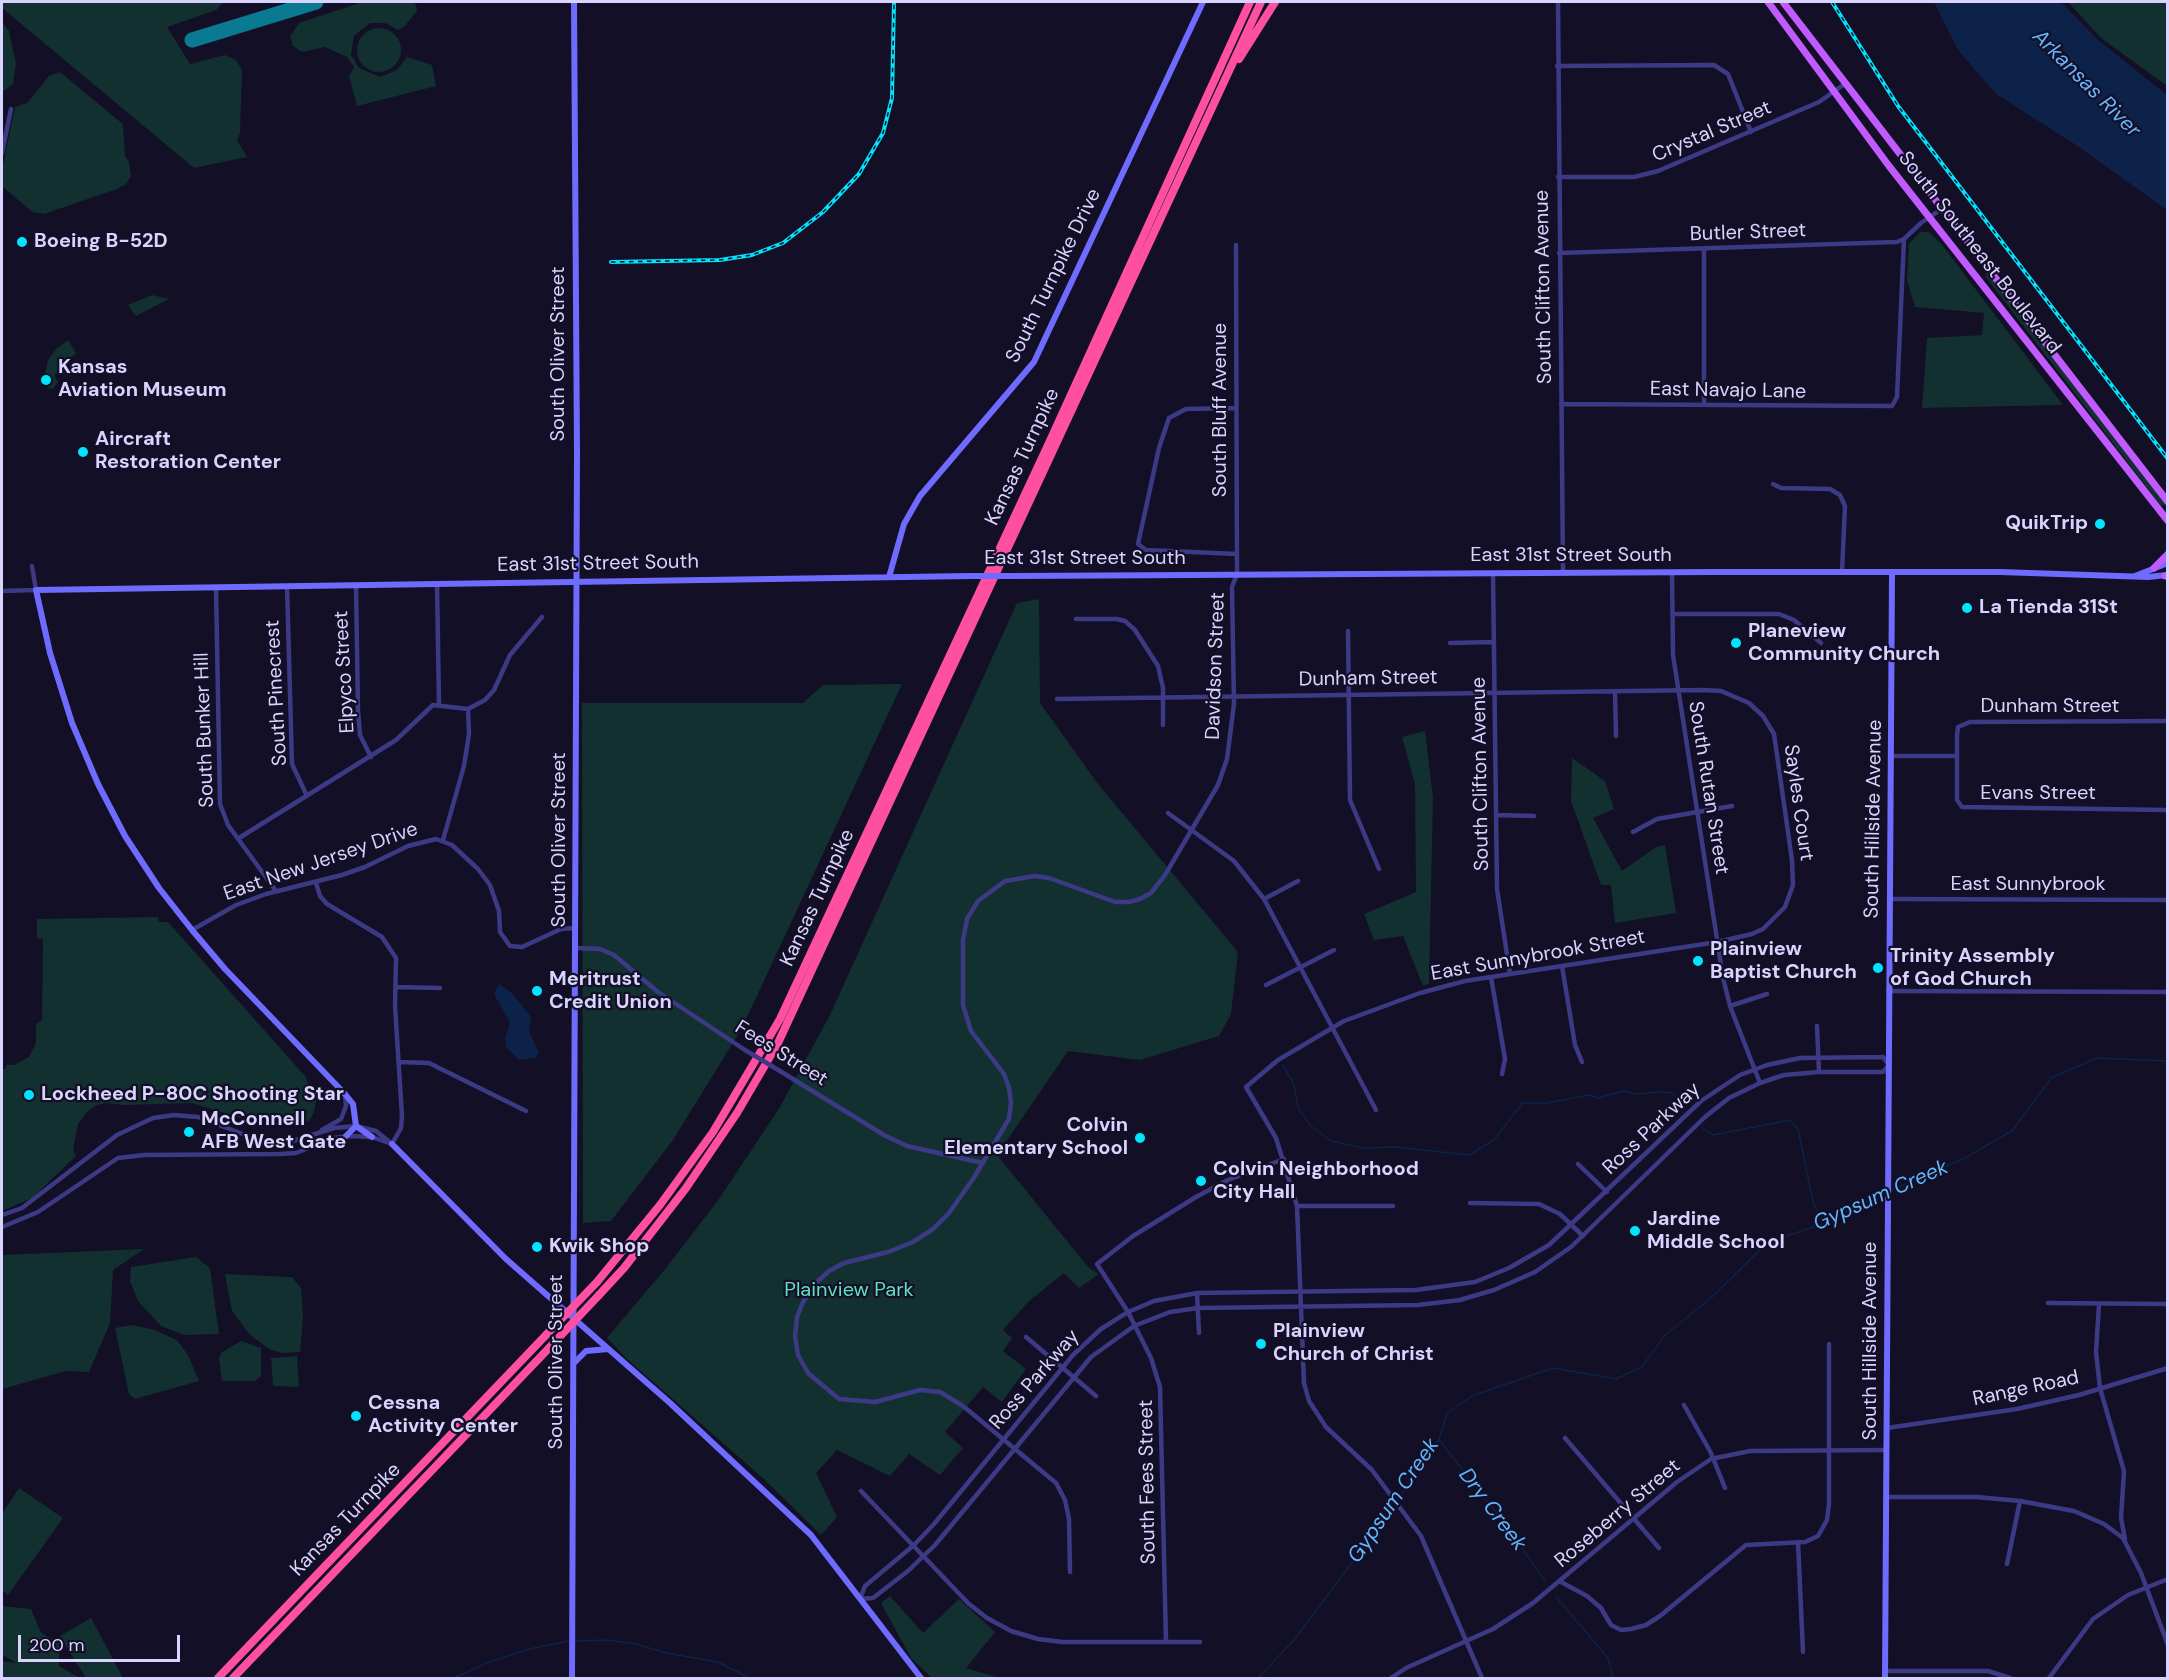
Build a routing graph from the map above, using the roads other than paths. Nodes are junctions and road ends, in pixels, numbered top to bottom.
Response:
1 (574, 2) edge
2 (1203, 2) edge
3 (1250, 2) edge
4 (1262, 2) edge
5 (1275, 2) edge
6 (1558, 2) edge
7 (1768, 2) edge
8 (1784, 2) edge
9 (1557, 66) junction
10 (1229, 74) junction
11 (1846, 83) junction
12 (1835, 92) junction
13 (11, 109) dead end
14 (1751, 132) junction
15 (2, 153) edge
16 (1558, 177) junction
17 (1943, 208) junction
18 (1930, 217) junction
19 (1904, 239) junction
20 (1236, 245) dead end
21 (1704, 250) junction
22 (1559, 253) junction
23 (1561, 404) junction
24 (1704, 405) junction
25 (1235, 408) junction
26 (1773, 484) dead end
27 (1847, 489) dead end
28 (1840, 495) junction
29 (2168, 502) edge
30 (2160, 511) junction
31 (2168, 521) edge
32 (2168, 528) edge
33 (1237, 554) junction
34 (2168, 554) edge
35 (2168, 563) edge
36 (32, 566) dead end
37 (2154, 568) junction
38 (1493, 572) junction
39 (1563, 572) junction
40 (1672, 572) junction
41 (1842, 572) junction
42 (1892, 573) junction
43 (1237, 574) junction
44 (2134, 576) junction
45 (889, 577) junction
46 (2167, 577) edge
47 (576, 581) junction
48 (437, 583) junction
49 (356, 585) junction
50 (287, 586) junction
51 (216, 588) junction
52 (36, 590) junction
53 (2, 591) edge
54 (1673, 614) junction
55 (542, 617) dead end
56 (1076, 619) dead end
57 (1348, 630) dead end
58 (1494, 642) junction
59 (1450, 643) dead end
60 (1821, 643) dead end
61 (1679, 691) junction
62 (1616, 692) junction
63 (1495, 693) junction
64 (1348, 695) junction
65 (1234, 696) junction
66 (1163, 697) junction
67 (1057, 699) dead end
68 (439, 705) junction
69 (468, 709) junction
70 (2168, 722) edge
71 (1163, 725) dead end
72 (1616, 735) dead end
73 (1891, 756) junction
74 (1957, 756) junction
75 (371, 757) junction
76 (307, 796) junction
77 (1732, 806) dead end
78 (2168, 810) edge
79 (1697, 812) junction
80 (1168, 813) dead end
81 (1496, 815) junction
82 (1534, 816) dead end
83 (1193, 830) junction
84 (1633, 832) dead end
85 (239, 838) junction
86 (443, 840) junction
87 (1379, 869) dead end
88 (1298, 881) dead end
89 (316, 883) junction
90 (276, 891) junction
91 (1264, 899) junction
92 (1889, 899) junction
93 (2168, 900) edge
94 (576, 928) junction
95 (192, 930) junction
96 (1717, 942) junction
97 (576, 948) junction
98 (1334, 950) dead end
99 (1562, 966) junction
100 (1299, 967) junction
101 (1510, 974) junction
102 (1491, 977) junction
103 (1266, 985) dead end
104 (396, 987) junction
105 (440, 988) dead end
106 (1888, 991) junction
107 (2168, 992) edge
108 (1767, 994) dead end
109 (1730, 1006) junction
110 (1817, 1026) dead end
111 (1332, 1028) junction
112 (1818, 1057) junction
113 (399, 1062) junction
114 (1582, 1062) dead end
115 (1889, 1065) junction
116 (1755, 1068) junction
117 (1819, 1072) junction
118 (1502, 1074) dead end
119 (1760, 1083) junction
120 (345, 1094) junction
121 (1376, 1110) dead end
122 (526, 1111) dead end
123 (356, 1126) junction
124 (315, 1134) junction
125 (346, 1136) junction
126 (372, 1137) junction
127 (392, 1144) junction
128 (1284, 1159) junction
129 (983, 1163) junction
130 (1578, 1164) dead end
131 (1607, 1192) junction
132 (1470, 1203) dead end
133 (1297, 1206) junction
134 (1393, 1206) dead end
135 (2, 1215) edge
136 (1572, 1226) junction
137 (2, 1227) edge
138 (1582, 1236) junction
139 (1300, 1292) junction
140 (1197, 1293) junction
141 (2048, 1303) dead end
142 (2099, 1304) junction
143 (2168, 1304) edge
144 (1301, 1307) junction
145 (1198, 1308) junction
146 (1128, 1312) junction
147 (574, 1319) junction
148 (1134, 1326) junction
149 (1199, 1333) dead end
150 (1026, 1338) dead end
151 (1829, 1344) dead end
152 (608, 1349) junction
153 (574, 1364) junction
154 (1063, 1368) junction
155 (2168, 1368) edge
156 (1074, 1378) junction
157 (2100, 1388) junction
158 (1096, 1396) dead end
159 (1684, 1405) dead end
160 (1887, 1428) junction
161 (1565, 1438) dead end
162 (1004, 1439) junction
163 (1016, 1448) junction
164 (1829, 1450) junction
165 (1887, 1450) junction
166 (1713, 1459) junction
167 (1725, 1488) dead end
168 (861, 1491) dead end
169 (1887, 1497) junction
170 (2020, 1501) junction
171 (1634, 1519) junction
172 (1798, 1542) junction
173 (2125, 1542) junction
174 (914, 1545) junction
175 (1659, 1548) dead end
176 (924, 1556) junction
177 (2007, 1564) dead end
178 (1070, 1572) dead end
179 (2168, 1580) edge
180 (1561, 1582) junction
181 (2146, 1588) junction
182 (860, 1599) junction
183 (1466, 1641) junction
184 (1166, 1642) junction
185 (1200, 1642) dead end
186 (2168, 1645) edge
187 (1803, 1652) dead end
188 (1885, 1675) edge
189 (219, 1678) edge
190 (233, 1678) edge
191 (572, 1678) edge
192 (921, 1678) edge
193 (1391, 1678) edge
194 (1482, 1678) edge
195 (2010, 1678) edge
196 (2049, 1678) edge

1 - 47 street, South Oliver Street
2 - 45 street, South Turnpike Drive
3 - 189 highway, Kansas Turnpike, bridge
4 - 10 highway, Kansas Turnpike
5 - 10 highway
6 - 9 street, South Clifton Avenue
7 - 12 main road, South Southeast Boulevard
8 - 11 main road, South Southeast Boulevard
9 - 14 street
9 - 16 street, South Clifton Avenue
10 - 190 highway, Kansas Turnpike, bridge
11 - 12 street, Crystal Street
11 - 17 main road, South Southeast Boulevard
12 - 14 street, Crystal Street
12 - 18 main road, South Southeast Boulevard
13 - 15 street
14 - 16 street, Crystal Street
16 - 22 street, South Clifton Avenue
17 - 18 street
17 - 29 main road, South Southeast Boulevard
18 - 19 street
18 - 30 main road, South Southeast Boulevard
19 - 21 street, Butler Street
19 - 24 street, East Navajo Lane
20 - 25 street, South Bluff Avenue
21 - 22 street, Butler Street
21 - 24 street
22 - 23 street, South Clifton Avenue
23 - 24 street, East Navajo Lane
23 - 39 street, South Clifton Avenue
25 - 33 street, South Bluff Avenue
25 - 33 street
26 - 28 street
27 - 28 street
28 - 41 street
30 - 31 main road, South Southeast Boulevard
30 - 32 main road
33 - 43 street, South Bluff Avenue
34 - 37 main road
35 - 37 street
36 - 52 street
37 - 44 street
38 - 39 street, East 31st Street South
38 - 43 street, East 31st Street South
38 - 58 street, South Clifton Avenue
39 - 40 street, East 31st Street South
40 - 41 street, East 31st Street South
40 - 54 street, South Rutan Street
41 - 42 street, East 31st Street South
42 - 44 street, East 31st Street South
42 - 73 street, South Hillside Avenue
43 - 45 street, East 31st Street South, bridge
43 - 65 street, Davidson Street
44 - 46 street, East 31st Street South
45 - 47 street, East 31st Street South
47 - 48 street, East 31st Street South
47 - 94 street, South Oliver Street
48 - 49 street, East 31st Street South
48 - 68 street
49 - 50 street, East 31st Street South
49 - 75 street, Elpyco Street
50 - 51 street, East 31st Street South
50 - 76 street, South Pinecrest
51 - 52 street, East 31st Street South
51 - 85 street, South Bunker Hill
52 - 53 street, East 31st Street South
52 - 95 street
54 - 60 street
54 - 61 street, South Rutan Street
55 - 69 street
56 - 66 street
57 - 64 street
58 - 59 street
58 - 63 street, South Clifton Avenue
61 - 62 street, Dunham Street
61 - 79 street, South Rutan Street
61 - 96 street, Sayles Court
62 - 63 street, Dunham Street
62 - 72 street
63 - 64 street, Dunham Street
63 - 81 street, South Clifton Avenue
64 - 65 street, Dunham Street
64 - 87 street
65 - 66 street, Dunham Street
65 - 83 street, Davidson Street
66 - 67 street, Dunham Street
66 - 71 street
68 - 69 street
68 - 75 street
69 - 86 street
70 - 74 street, Dunham Street
73 - 74 street
73 - 92 street, South Hillside Avenue
74 - 78 street, Evans Street
75 - 76 street
76 - 85 street
77 - 79 street
79 - 84 street
79 - 96 street, South Rutan Street
80 - 83 street
81 - 82 street
81 - 101 street, South Clifton Avenue
83 - 91 street
83 - 129 street, Davidson Street
85 - 90 street, South Bunker Hill
86 - 89 street, East New Jersey Drive
86 - 94 street, East New Jersey Drive
88 - 91 street
89 - 90 street, East New Jersey Drive
89 - 104 street
90 - 95 street, East New Jersey Drive
91 - 100 street
92 - 93 street, East Sunnybrook
92 - 106 street, South Hillside Avenue
94 - 97 street, South Oliver Street
95 - 120 street
96 - 99 street, East Sunnybrook Street
96 - 109 street, South Rutan Street
97 - 129 street, Fees Street, bridge
97 - 147 street, South Oliver Street
98 - 100 street
99 - 101 street, East Sunnybrook Street
99 - 114 street
100 - 103 street
100 - 111 street
101 - 102 street, East Sunnybrook Street
102 - 111 street, East Sunnybrook Street
102 - 118 street
104 - 105 street
104 - 113 street
106 - 107 street
106 - 115 street, South Hillside Avenue
108 - 109 street
109 - 116 street, South Rutan Street
110 - 112 street
111 - 121 street
111 - 128 street, East Sunnybrook Street
112 - 115 street, Ross Parkway
112 - 116 street, Ross Parkway
112 - 117 street
113 - 122 street
113 - 127 street
115 - 117 street, Ross Parkway
115 - 160 street, South Hillside Avenue
116 - 119 street, South Rutan Street
116 - 131 street, Ross Parkway
117 - 119 street, Ross Parkway
119 - 138 street, Ross Parkway
120 - 123 street
120 - 124 street
123 - 124 street
123 - 125 street
123 - 126 street
123 - 127 street
124 - 135 street
125 - 126 street
125 - 137 street
126 - 127 street
127 - 147 street
128 - 133 street
128 - 146 street, South Fees Street
129 - 162 street
130 - 131 street
131 - 136 street, Ross Parkway
132 - 136 street
133 - 134 street
133 - 139 street
136 - 138 street
136 - 139 street, Ross Parkway
138 - 144 street, Ross Parkway
139 - 140 street, Ross Parkway
139 - 144 street
140 - 145 street
140 - 146 street, Ross Parkway
141 - 142 street
142 - 143 street
142 - 157 street
144 - 145 street, Ross Parkway
144 - 183 street
145 - 148 street, Ross Parkway
145 - 149 street
146 - 148 street, South Fees Street
146 - 154 street, Ross Parkway
147 - 152 street
147 - 153 street, South Oliver Street
148 - 156 street, Ross Parkway
148 - 184 street, South Fees Street
150 - 154 street
151 - 164 street
152 - 153 street
152 - 182 street
153 - 191 street, South Oliver Street
154 - 156 street
154 - 162 street, Ross Parkway
155 - 157 street, Range Road
156 - 158 street
156 - 163 street, Ross Parkway
157 - 160 street, Range Road
157 - 173 street
159 - 166 street
160 - 165 street, South Hillside Avenue
161 - 171 street
162 - 163 street
162 - 174 street, Ross Parkway
163 - 176 street, Ross Parkway
163 - 178 street
164 - 165 street, Roseberry Street
164 - 166 street, Roseberry Street
164 - 172 street
165 - 169 street, South Hillside Avenue
166 - 167 street
166 - 171 street, Roseberry Street
168 - 174 street
169 - 170 street
169 - 188 street, South Hillside Avenue
170 - 173 street
170 - 177 street
171 - 175 street
171 - 180 street, Roseberry Street
172 - 180 street
172 - 187 street
173 - 181 street
174 - 176 street
174 - 182 street, Ross Parkway
176 - 182 street, Ross Parkway
176 - 184 street
179 - 181 street
180 - 183 street, Roseberry Street
181 - 186 street
181 - 196 street
182 - 192 street
183 - 193 street, Roseberry Street
183 - 194 street
184 - 185 street
188 - 195 street

